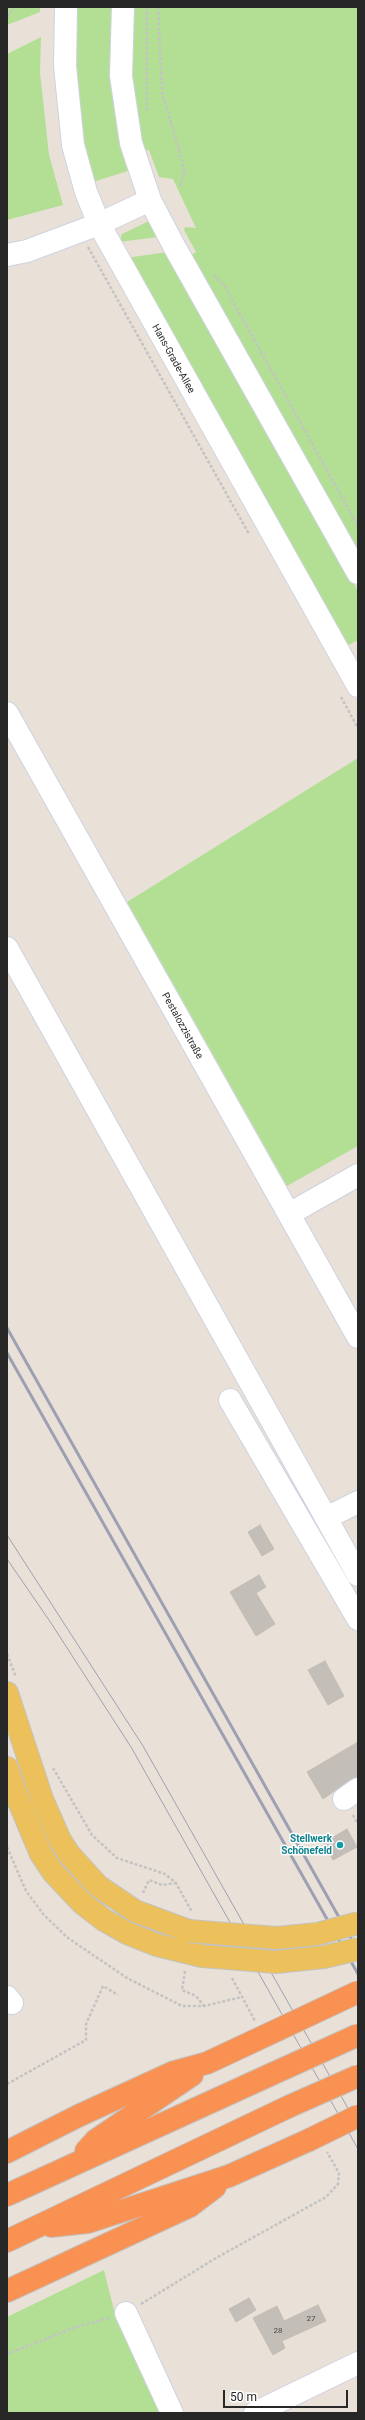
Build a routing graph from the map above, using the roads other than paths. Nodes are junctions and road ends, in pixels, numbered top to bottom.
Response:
1 (66, 7) edge
2 (123, 7) edge
3 (150, 200) junction
4 (99, 224) junction
5 (7, 255) edge
6 (358, 573) edge
7 (358, 686) edge
8 (7, 713) edge
9 (7, 948) edge
10 (358, 1175) edge
11 (289, 1214) junction
12 (358, 1337) edge
13 (230, 1400) dead end
14 (358, 1502) edge
15 (326, 1518) junction
16 (358, 1575) edge
17 (358, 1619) edge
18 (12, 1686) edge
19 (7, 1768) edge
20 (358, 1923) edge
21 (358, 1949) edge
22 (358, 1992) edge
23 (358, 2035) edge
24 (207, 2063) junction
25 (358, 2076) edge
26 (358, 2116) edge
27 (7, 2152) edge
28 (76, 2163) junction
29 (229, 2176) junction
30 (7, 2195) edge
31 (32, 2229) junction
32 (7, 2241) edge
33 (7, 2292) edge
34 (126, 2313) road end
35 (358, 2363) edge
36 (172, 2413) edge
37 (255, 2413) edge

1 - 4 street, Hans-Grade-Allee
2 - 3 street
3 - 4 street
3 - 6 street
4 - 5 street
4 - 7 street, Hans-Grade-Allee
8 - 11 street, Pestalozzistraße
9 - 15 street
10 - 11 street
11 - 12 street, Pestalozzistraße
13 - 17 street
14 - 15 street
15 - 16 street
18 - 20 main road, bridge
19 - 21 main road, bridge
22 - 24 highway, bridge
23 - 28 highway, bridge
24 - 27 highway
24 - 28 highway
25 - 31 highway, bridge
26 - 29 highway, bridge
28 - 30 highway
29 - 31 highway
29 - 33 highway
31 - 32 highway
34 - 36 street
35 - 37 street

